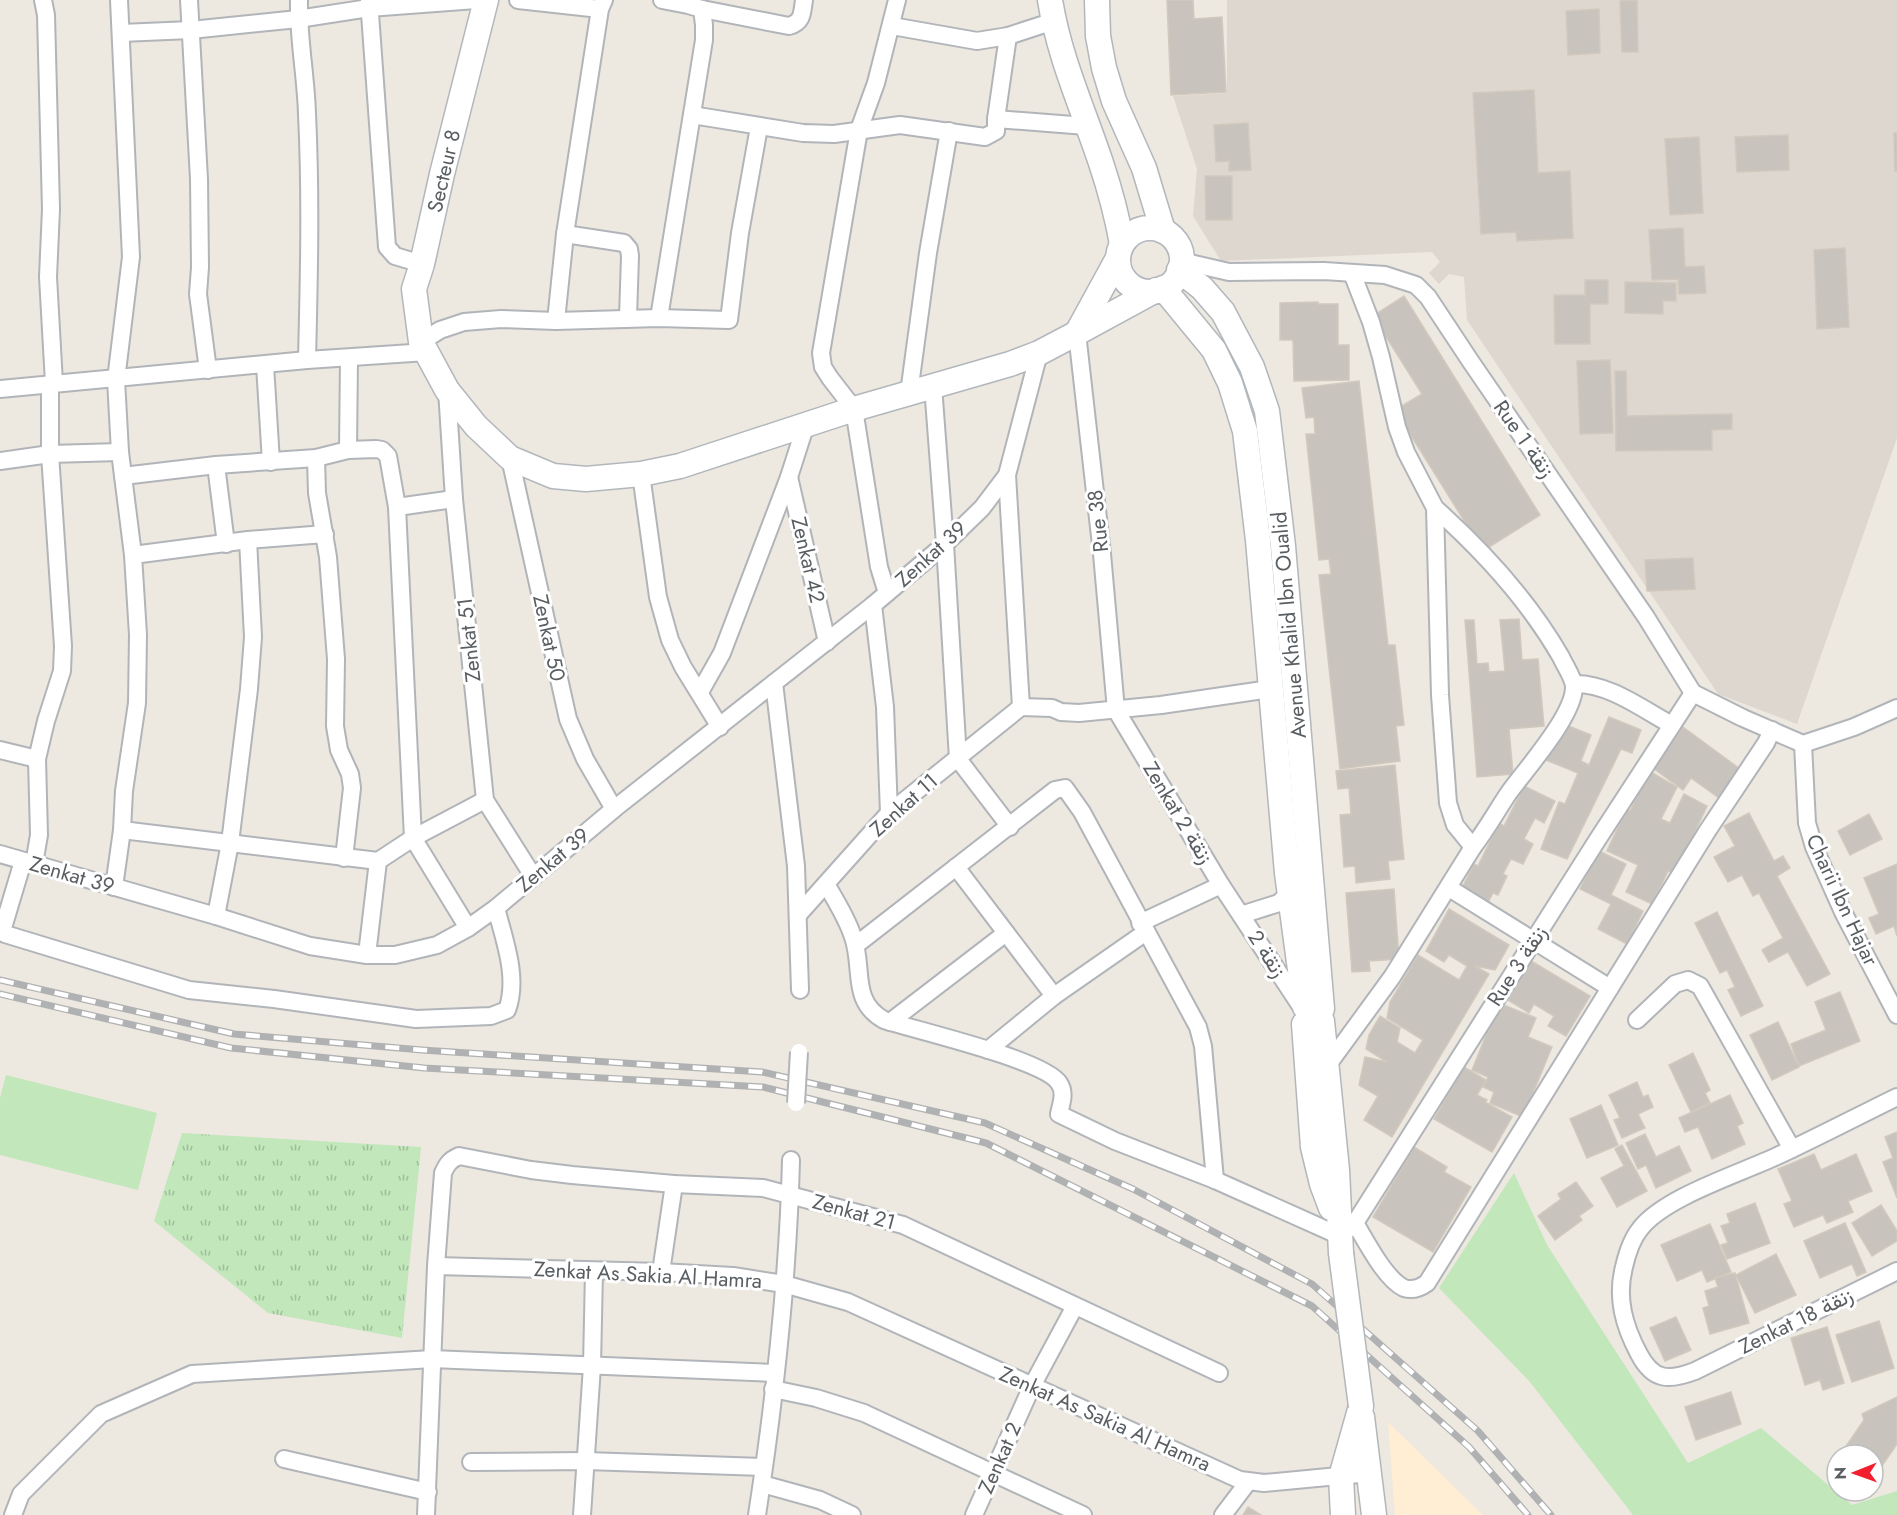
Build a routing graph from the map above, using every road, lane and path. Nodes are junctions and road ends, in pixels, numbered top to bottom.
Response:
1 (43, 0) edge
2 (119, 0) edge
3 (189, 0) edge
4 (299, 0) edge
5 (476, 0) edge
6 (486, 0) edge
7 (518, 0) edge
8 (662, 0) edge
9 (804, 0) edge
10 (897, 0) edge
11 (1097, 0) edge
12 (369, 4) edge
13 (602, 4) edge
14 (702, 9) junction
15 (1052, 11) edge
16 (298, 19) junction
17 (892, 26) junction
18 (191, 30) junction
19 (121, 33) junction
20 (1008, 36) junction
21 (692, 115) junction
22 (996, 119) junction
23 (1086, 126) junction
24 (759, 127) junction
25 (860, 130) junction
26 (949, 131) junction
27 (1163, 231) junction
28 (565, 234) junction
29 (1120, 251) junction
30 (422, 264) junction
31 (1180, 265) junction
32 (1352, 273) junction
33 (1160, 289) junction
34 (628, 318) junction
35 (659, 318) junction
36 (556, 321) junction
37 (1077, 333) junction
38 (424, 347) junction
39 (1038, 353) junction
40 (349, 358) junction
41 (307, 360) junction
42 (265, 365) junction
43 (208, 370) junction
44 (116, 380) junction
45 (52, 384) junction
46 (933, 386) junction
47 (0, 389) edge
48 (447, 390) junction
49 (909, 393) junction
50 (855, 409) junction
51 (806, 424) junction
52 (348, 450) junction
53 (120, 452) junction
54 (50, 454) junction
55 (316, 458) junction
56 (510, 458) junction
57 (0, 461) edge
58 (271, 462) junction
59 (216, 465) junction
60 (641, 474) junction
61 (1007, 475) junction
62 (123, 476) junction
63 (789, 477) junction
64 (454, 499) junction
65 (397, 507) junction
66 (1435, 508) junction
67 (325, 534) junction
68 (248, 540) junction
69 (226, 544) junction
70 (945, 544) junction
71 (133, 555) junction
72 (887, 593) junction
73 (873, 605) junction
74 (827, 642) junction
75 (774, 683) junction
76 (1574, 684) junction
77 (1270, 689) junction
78 (700, 692) junction
79 (1693, 693) junction
80 (1021, 707) junction
81 (1897, 708) edge
82 (1116, 710) junction
83 (1672, 725) junction
84 (720, 727) junction
85 (1772, 730) junction
86 (1803, 744) junction
87 (0, 750) edge
88 (37, 759) junction
89 (958, 759) junction
90 (485, 800) junction
91 (614, 809) junction
92 (889, 813) junction
93 (1010, 827) junction
94 (122, 830) junction
95 (414, 838) junction
96 (230, 843) junction
97 (1473, 847) junction
98 (0, 854) edge
99 (345, 858) junction
100 (378, 861) junction
101 (29, 863) junction
102 (956, 867) junction
103 (533, 876) junction
104 (826, 884) junction
105 (1221, 885) junction
106 (114, 888) junction
107 (1449, 888) junction
108 (1289, 893) junction
109 (496, 908) junction
110 (798, 915) junction
111 (1241, 915) junction
112 (216, 916) junction
113 (1143, 927) junction
114 (468, 928) junction
115 (1006, 933) junction
116 (1533, 941) junction
117 (856, 945) junction
118 (367, 955) junction
119 (1610, 988) junction
120 (800, 990) dead end
121 (1054, 996) junction
122 (1311, 1014) junction
123 (1897, 1015) edge
124 (1637, 1020) dead end
125 (890, 1022) junction
126 (988, 1050) junction
127 (799, 1052) dead end
128 (1327, 1066) junction
129 (1897, 1097) edge
130 (796, 1103) dead end
131 (1792, 1149) junction
132 (791, 1160) dead end
133 (1215, 1180) junction
134 (674, 1184) junction
135 (790, 1194) junction
136 (1345, 1237) junction
137 (436, 1266) junction
138 (594, 1271) junction
139 (1897, 1271) edge
140 (661, 1272) junction
141 (784, 1284) junction
142 (1075, 1305) junction
143 (432, 1359) junction
144 (592, 1366) junction
145 (1220, 1373) dead end
146 (774, 1381) junction
147 (1032, 1386) junction
148 (1361, 1406) junction
149 (284, 1459) dead end
150 (471, 1461) dead end
151 (586, 1461) junction
152 (992, 1473) junction
153 (1370, 1473) junction
154 (763, 1475) junction
155 (1341, 1477) junction
156 (1248, 1482) junction
157 (428, 1492) junction
158 (13, 1515) edge
159 (426, 1515) edge
160 (582, 1515) edge
161 (757, 1515) edge
162 (852, 1515) edge
163 (974, 1515) edge
164 (1083, 1515) edge
165 (1223, 1515) edge
166 (1343, 1515) edge
167 (1374, 1515) edge

1 - 45 street
2 - 19 street
3 - 18 street
4 - 16 street
5 - 12 street
6 - 30 main road, Secteur 8
7 - 13 street
8 - 14 street
9 - 14 street
10 - 17 street
11 - 27 main road
12 - 16 street
12 - 30 street
13 - 28 street
14 - 21 street
15 - 20 street
15 - 23 main road
16 - 18 street
16 - 41 street
17 - 20 street
17 - 25 street
18 - 19 street
18 - 43 street
19 - 44 street
20 - 22 street
21 - 24 street
21 - 35 street
22 - 23 street
22 - 26 street
23 - 29 main road
24 - 25 street
24 - 35 street
25 - 26 street
25 - 50 street
26 - 49 street
27 - 29 main road
27 - 31 main road
28 - 34 street
28 - 36 street
29 - 33 main road
29 - 37 main road
30 - 38 main road, Secteur 8
31 - 32 street, Rue 1 زنقة
31 - 33 main road
31 - 122 main road, Avenue Khalid Ibn Oualid
32 - 66 street
32 - 79 street, Rue 1 زنقة
33 - 37 main road
33 - 77 main road, Avenue Khalid Ibn Oualid
34 - 35 street
34 - 36 street
36 - 38 street
37 - 39 main road
37 - 82 street, Rue 38
38 - 40 street
38 - 48 main road
39 - 46 main road
39 - 61 street, Zenkat 39
40 - 41 street
40 - 52 street
41 - 42 street
42 - 43 street
42 - 58 street
43 - 44 street
44 - 45 street
44 - 53 street
45 - 47 street
45 - 54 street
46 - 49 main road
46 - 70 street
48 - 56 main road
48 - 64 street, Zenkat 51
49 - 50 main road
50 - 51 main road
50 - 72 street
51 - 60 main road
51 - 63 street
52 - 55 street
52 - 65 street
53 - 54 street
53 - 62 street
54 - 57 street
54 - 88 street
55 - 58 street
55 - 67 street
56 - 60 main road
56 - 91 street, Zenkat 50
58 - 59 street
59 - 62 street
59 - 69 street
60 - 78 street
61 - 70 street, Zenkat 39
61 - 80 street, Zenkat 39
62 - 71 street
63 - 74 street, Zenkat 42
63 - 78 street
64 - 65 street
64 - 90 street, Zenkat 51
65 - 95 street
66 - 76 street
66 - 97 street
67 - 68 street
67 - 99 street
68 - 69 street
68 - 96 street
69 - 71 street
70 - 72 street, Zenkat 39
70 - 89 street
71 - 94 street
72 - 73 street, Zenkat 39
73 - 74 street, Zenkat 39
73 - 92 street
74 - 75 street, Zenkat 39
75 - 84 street, Zenkat 39
75 - 110 street
76 - 83 street
76 - 97 street
77 - 82 street
77 - 108 main road, Avenue Khalid Ibn Oualid
78 - 84 street
79 - 83 street, Rue 3 زنقة
79 - 85 street
80 - 82 street
80 - 89 street, Zenkat 11
81 - 86 street
82 - 105 street, Zenkat 2 زنقة
83 - 116 street, Rue 3 زنقة
84 - 91 street, Zenkat 39
85 - 86 street
85 - 119 street
86 - 123 street, Charii Ibn Hajar
87 - 88 street
88 - 101 street
89 - 92 street, Zenkat 11
89 - 93 street
90 - 95 street
90 - 103 street, Zenkat 51
91 - 103 street, Zenkat 39
92 - 104 street, Zenkat 11
93 - 102 street
93 - 113 street
94 - 96 street
94 - 106 street
95 - 100 street
95 - 114 street
96 - 99 street
96 - 112 street
97 - 107 street
98 - 101 street, Zenkat 39
99 - 100 street
100 - 118 street
101 - 106 street, Zenkat 39
101 - 109 street
102 - 115 street
102 - 117 street
103 - 109 street, Zenkat 39
104 - 110 street, Zenkat 11
104 - 117 street
105 - 111 street, Zenkat 2 زنقة
105 - 113 street
106 - 112 street, Zenkat 39
107 - 116 street
107 - 128 street
108 - 111 street, زنقة 2
108 - 122 main road, Avenue Khalid Ibn Oualid
109 - 114 street, Zenkat 39
110 - 120 street
111 - 122 street, زنقة 2
112 - 118 street, Zenkat 39
113 - 121 street
113 - 133 street
114 - 118 street, Zenkat 39
115 - 121 street
115 - 125 street
116 - 119 street
116 - 136 street, Rue 3 زنقة
117 - 125 street
119 - 136 street
121 - 126 street
122 - 128 main road, Avenue Khalid Ibn Oualid
122 - 136 main road, Avenue Khalid Ibn Oualid
124 - 131 street
125 - 126 street
126 - 133 street
127 - 130 street, bridge
128 - 136 main road, Avenue Khalid Ibn Oualid
129 - 131 street
131 - 139 street, Zenkat 18 زنقة
132 - 135 street
133 - 136 street
134 - 135 street, Zenkat 21
134 - 137 street, Zenkat 21
134 - 140 street
135 - 141 street
135 - 142 street, Zenkat 21
136 - 148 main road, Avenue Khalid Ibn Oualid, bridge
137 - 138 street, Zenkat As Sakia Al Hamra
137 - 143 street
138 - 140 street, Zenkat As Sakia Al Hamra
138 - 144 street
140 - 141 street, Zenkat As Sakia Al Hamra
141 - 146 street
141 - 147 street, Zenkat As Sakia Al Hamra
142 - 145 street, Zenkat 21
142 - 147 street, Zenkat 2
143 - 144 street
143 - 157 street
143 - 158 street
144 - 146 street
144 - 151 street
146 - 152 street
146 - 154 street
147 - 152 street, Zenkat 2
147 - 156 street, Zenkat As Sakia Al Hamra
148 - 153 main road, Avenue Khalid Ibn Oualid
148 - 155 main road, Avenue Khalid Ibn Oualid
149 - 157 street
150 - 151 street
151 - 154 street
151 - 160 street
152 - 163 street, Zenkat 2
152 - 164 street
153 - 155 street, Zenkat As Sakia Al Hamra
153 - 167 main road, Avenue Khalid Ibn Oualid
154 - 161 street
154 - 162 street
155 - 156 street, Zenkat As Sakia Al Hamra
155 - 166 main road, Avenue Khalid Ibn Oualid
156 - 165 street
157 - 159 street

